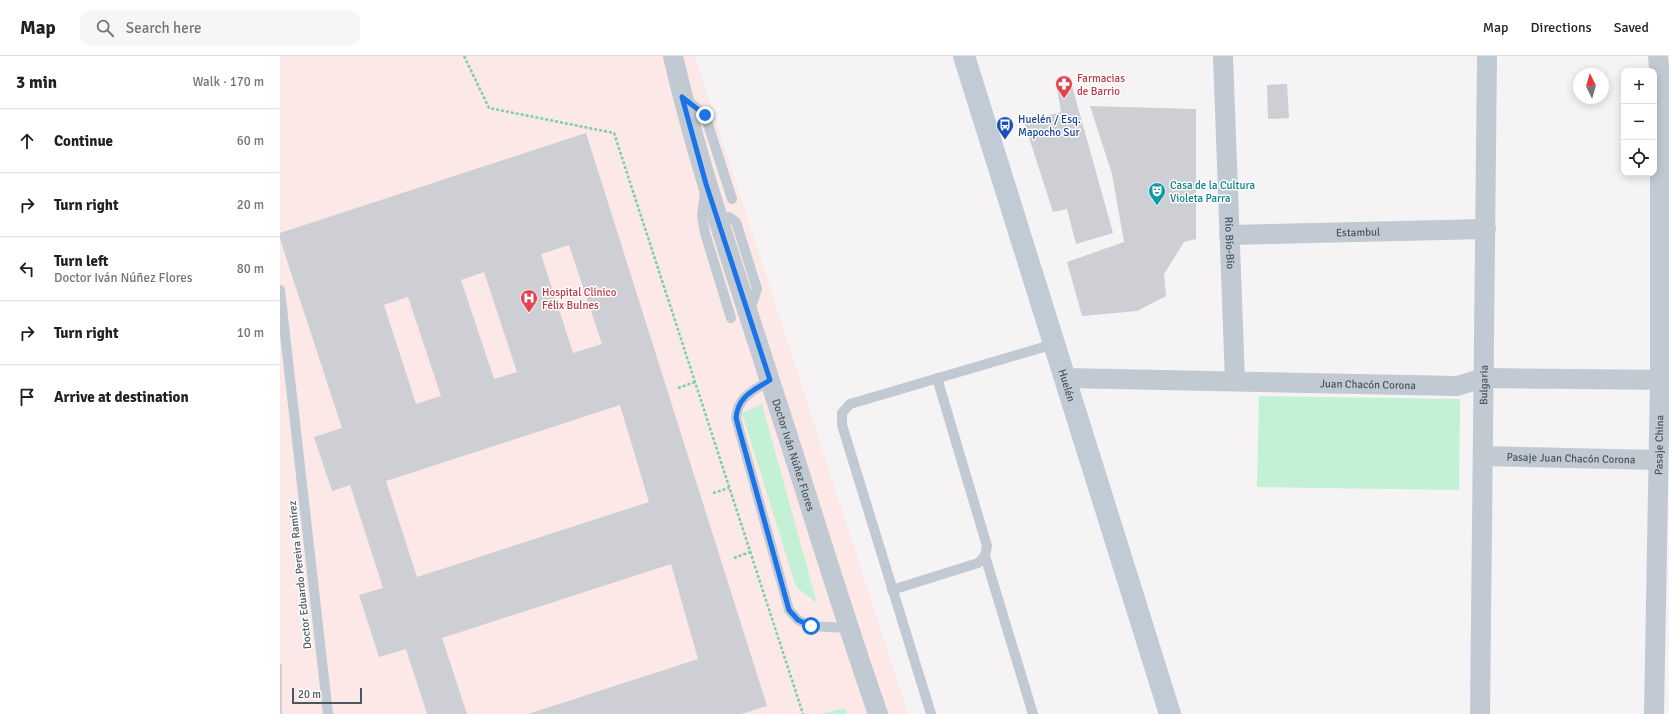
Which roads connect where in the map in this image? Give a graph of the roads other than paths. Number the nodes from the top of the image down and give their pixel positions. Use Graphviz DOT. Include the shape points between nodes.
graph roads {
  1 [pos="673,56"];
  2 [pos="964,56"];
  3 [pos="1223,56"];
  4 [pos="1487,56"];
  5 [pos="1658,56"];
  6 [pos="682,97"];
  7 [pos="732,199"];
  8 [pos="1486,229"];
  9 [pos="1229,234"];
  10 [pos="280,290"];
  11 [pos="1054,344"];
  12 [pos="937,378"];
  13 [pos="1065,378"];
  14 [pos="1484,378"];
  15 [pos="770,380"];
  16 [pos="1664,380"];
  17 [pos="1235,382"];
  18 [pos="1483,456"];
  19 [pos="1658,460"];
  20 [pos="985,556"];
  21 [pos="892,590"];
  22 [pos="848,628"];
  23 [pos="328,714"];
  24 [pos="878,714"];
  25 [pos="931,714"];
  26 [pos="1033,714"];
  27 [pos="1170,714"];
  28 [pos="1480,714"];
  29 [pos="1654,714"];
  1 -- 6 [label="street, Doctor Iván Núñez Flores"];
  2 -- 11 [label="main road, Huelén"];
  3 -- 9 [label="street, Río Bío-Bío"];
  4 -- 8 [label="street, Bulgaria"];
  5 -- 16 [label="street, Pasaje China"];
  6 -- 7 [label="lane" via="705,115"];
  6 -- 15 [label="street, Doctor Iván Núñez Flores" via="706,184 711,225 740,316"];
  8 -- 9 [label="street, Estambul"];
  8 -- 14 [label="street, Bulgaria"];
  9 -- 17 [label="street, Río Bío-Bío"];
  10 -- 23 [label="lane, Doctor Eduardo Pereira Ramírez"];
  11 -- 12 [label="lane"];
  11 -- 13 [label="main road, Huelén"];
  12 -- 20 [label="lane" via="987,546"];
  12 -- 21 [label="lane" via="850,404 842,413 842,425"];
  13 -- 17 [label="street, Juan Chacón Corona"];
  13 -- 27 [label="main road, Huelén"];
  14 -- 16 [label="street, Juan Chacón Corona"];
  14 -- 17 [label="street, Juan Chacón Corona" via="1457,386"];
  14 -- 18 [label="street, Bulgaria"];
  15 -- 22 [label="street, Doctor Iván Núñez Flores"];
  15 -- 22 [label="lane" via="744,398 737,407 736,418 789,610 798,620 811,626"];
  16 -- 19 [label="street, Pasaje China"];
  18 -- 19 [label="street, Pasaje Juan Chacón Corona"];
  18 -- 28 [label="street, Bulgaria"];
  19 -- 29 [label="street, Pasaje China"];
  20 -- 21 [label="lane" via="978,563"];
  20 -- 26 [label="lane"];
  21 -- 25 [label="lane"];
  22 -- 24 [label="street, Doctor Iván Núñez Flores"];
}
